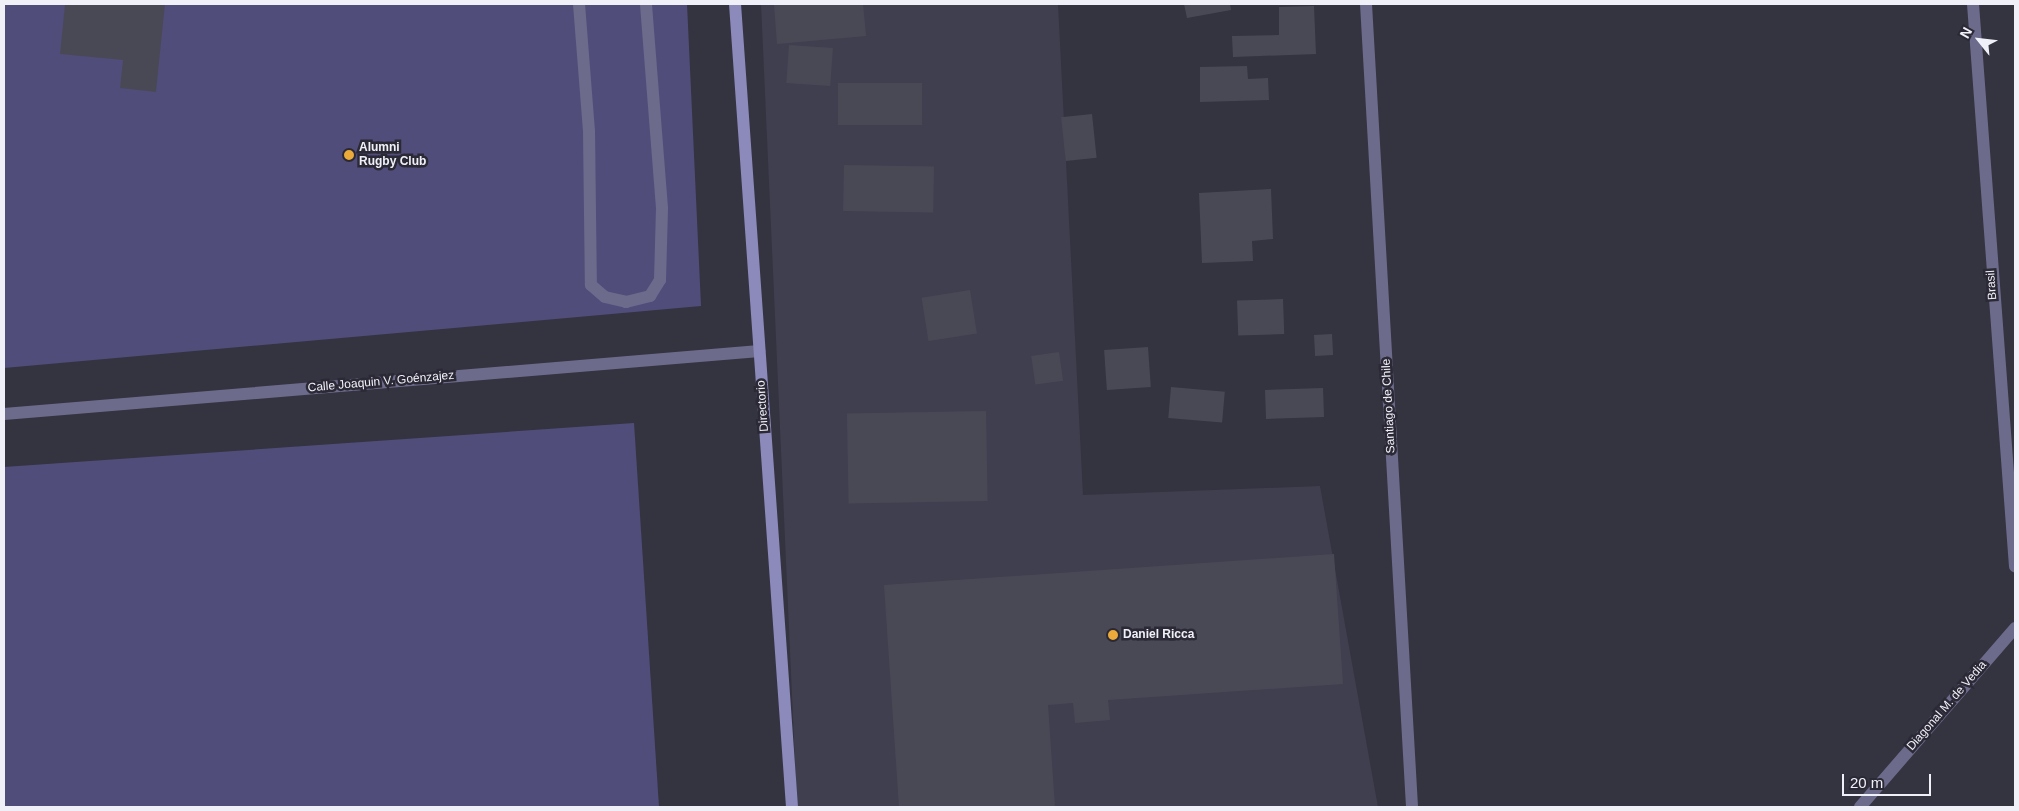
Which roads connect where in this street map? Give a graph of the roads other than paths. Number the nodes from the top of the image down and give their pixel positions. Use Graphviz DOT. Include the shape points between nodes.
graph roads {
  1 [pos="579,4"];
  2 [pos="646,4"];
  3 [pos="735,4"];
  4 [pos="1366,4"];
  5 [pos="1972,4"];
  6 [pos="759,351"];
  7 [pos="4,414"];
  8 [pos="2015,566"];
  9 [pos="2015,628"];
  10 [pos="792,807"];
  11 [pos="1412,807"];
  12 [pos="1860,807"];
  1 -- 2 [label="street" via="589,131 591,285 604,297 626,302 650,296 660,280 662,208"];
  3 -- 6 [label="main road, Directorio"];
  4 -- 11 [label="street, Santiago de Chile"];
  5 -- 8 [label="street, Brasil"];
  6 -- 7 [label="street, Calle Joaquin V. Goénzajez"];
  6 -- 10 [label="main road, Directorio"];
  9 -- 12 [label="street, Diagonal M. de Vedia"];
}
